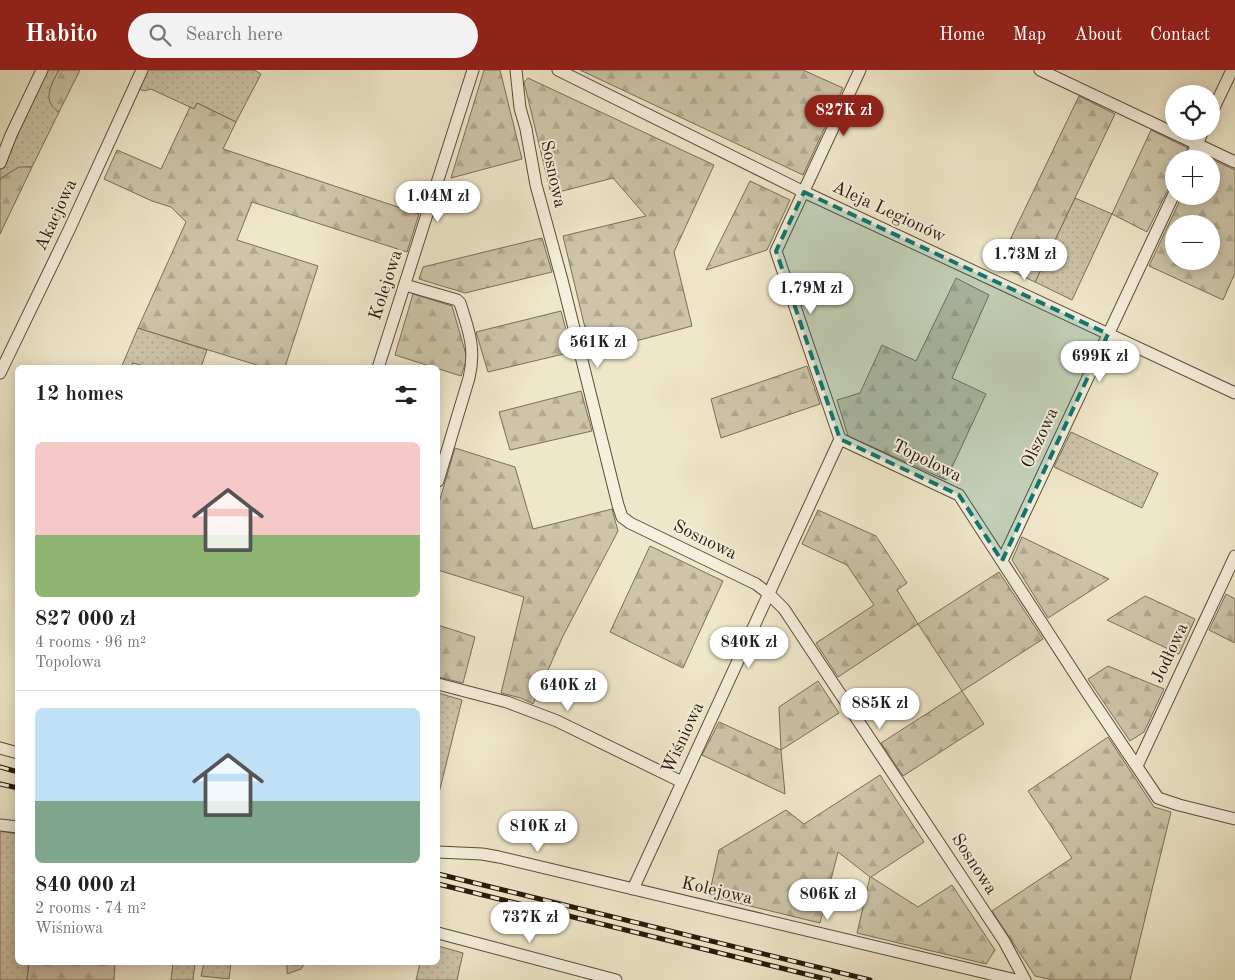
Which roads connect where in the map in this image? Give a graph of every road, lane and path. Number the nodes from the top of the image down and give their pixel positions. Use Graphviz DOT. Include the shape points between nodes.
graph roads {
  1 [pos="42,70"];
  2 [pos="142,70"];
  3 [pos="473,70"];
  4 [pos="516,70"];
  5 [pos="558,70"];
  6 [pos="860,70"];
  7 [pos="1040,70"];
  8 [pos="1232,70"];
  9 [pos="1220,95"];
  10 [pos="1199,140"];
  11 [pos="1197,144"];
  12 [pos="1194,150"];
  13 [pos="1235,162"];
  14 [pos="0,163"];
  15 [pos="804,192"];
  16 [pos="1169,205"];
  17 [pos="405,285"];
  18 [pos="1108,334"];
  19 [pos="379,365"];
  20 [pos="0,373"];
  21 [pos="1235,393"];
  22 [pos="840,439"];
  23 [pos="440,474"];
  24 [pos="1235,556"];
  25 [pos="1002,561"];
  26 [pos="769,594"];
  27 [pos="440,684"];
  28 [pos="0,748"];
  29 [pos="15,752"];
  30 [pos="1137,766"];
  31 [pos="682,782"];
  32 [pos="1235,819"];
  33 [pos="0,825"];
  34 [pos="15,827"];
  35 [pos="440,852"];
  36 [pos="632,889"];
  37 [pos="440,934"];
  38 [pos="616,980"];
  39 [pos="1016,980"];
  40 [pos="1025,980"];
  1 -- 14 [label="street"];
  2 -- 20 [label="street, Akacjowa"];
  3 -- 17 [label="street, Kolejowa"];
  4 -- 26 [label="street, Sosnowa" via="520,108 536,185 622,516 630,523 756,584"];
  5 -- 15 [label="street, Aleja Legionów"];
  6 -- 15 [label="street"];
  7 -- 11 [label="street"];
  8 -- 9 [label="street"];
  10 -- 11 [label="street"];
  11 -- 12 [label="street"];
  11 -- 13 [label="street"];
  15 -- 18 [label="street, Aleja Legionów"];
  15 -- 22 [label="street" via="776,251"];
  16 -- 18 [label="street, Olszowa"];
  17 -- 19 [label="street, Kolejowa"];
  17 -- 23 [label="street" via="457,300 470,334 473,362"];
  18 -- 21 [label="street, Aleja Legionów"];
  18 -- 25 [label="street, Olszowa"];
  22 -- 25 [label="street, Topolowa" via="959,495"];
  22 -- 26 [label="street, Wiśniowa"];
  24 -- 30 [label="street, Jodłowa"];
  25 -- 30 [label="street, Topolowa"];
  26 -- 31 [label="street, Wiśniowa"];
  26 -- 40 [label="street, Sosnowa" via="784,609 1000,935"];
  27 -- 31 [label="street" via="495,698 557,721"];
  28 -- 29 [label="street"];
  30 -- 32 [label="street, Topolowa" via="1160,800"];
  31 -- 36 [label="street, Wiśniowa"];
  33 -- 34 [label="street"];
  35 -- 36 [label="street, Kolejowa" via="490,855"];
  36 -- 39 [label="street, Kolejowa"];
  37 -- 38 [label="street"];
}
